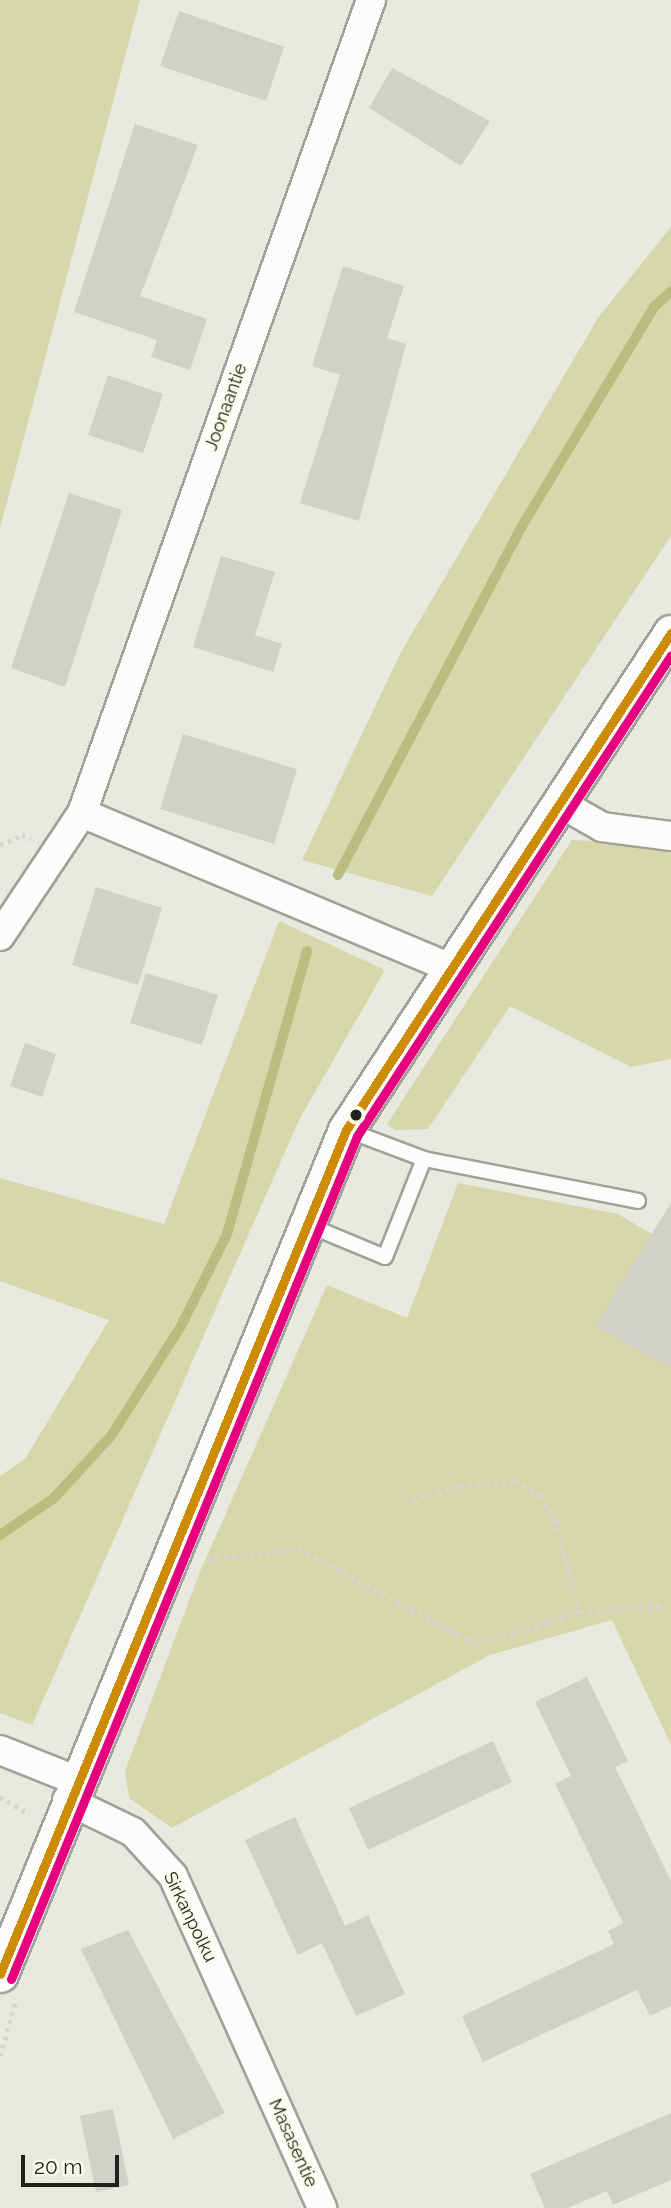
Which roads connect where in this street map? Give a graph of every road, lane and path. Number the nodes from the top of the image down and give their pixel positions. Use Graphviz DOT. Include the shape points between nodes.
graph roads {
  1 [pos="371,0"];
  2 [pos="671,633"];
  3 [pos="559,803"];
  4 [pos="82,813"];
  5 [pos="671,836"];
  6 [pos="0,936"];
  7 [pos="450,968"];
  8 [pos="346,1129"];
  9 [pos="424,1159"];
  10 [pos="638,1201"];
  11 [pos="306,1224"];
  12 [pos="405,1504"];
  13 [pos="192,1558"];
  14 [pos="671,1605"];
  15 [pos="580,1611"];
  16 [pos="0,1750"];
  17 [pos="71,1790"];
  18 [pos="0,1974"];
  19 [pos="264,2078"];
  20 [pos="322,2208"];
  1 -- 4 [label="street, Joonaantie"];
  2 -- 3 [label="street"];
  3 -- 5 [label="street" via="602,827"];
  3 -- 7 [label="street"];
  4 -- 6 [label="street, Joonaantie"];
  4 -- 7 [label="street"];
  7 -- 8 [label="street"];
  8 -- 9 [label="lane"];
  8 -- 11 [label="street"];
  9 -- 10 [label="lane"];
  9 -- 11 [label="lane" via="384,1257"];
  11 -- 17 [label="street"];
  12 -- 15 [label="path" via="460,1486 515,1481 540,1495 555,1520"];
  13 -- 15 [label="path" via="258,1558 299,1549 470,1641 503,1637"];
  14 -- 15 [label="path"];
  16 -- 17 [label="street, Sirkanpolku"];
  17 -- 18 [label="street"];
  17 -- 19 [label="street, Sirkanpolku" via="158,1854"];
  19 -- 20 [label="street, Masasentie"];
}
